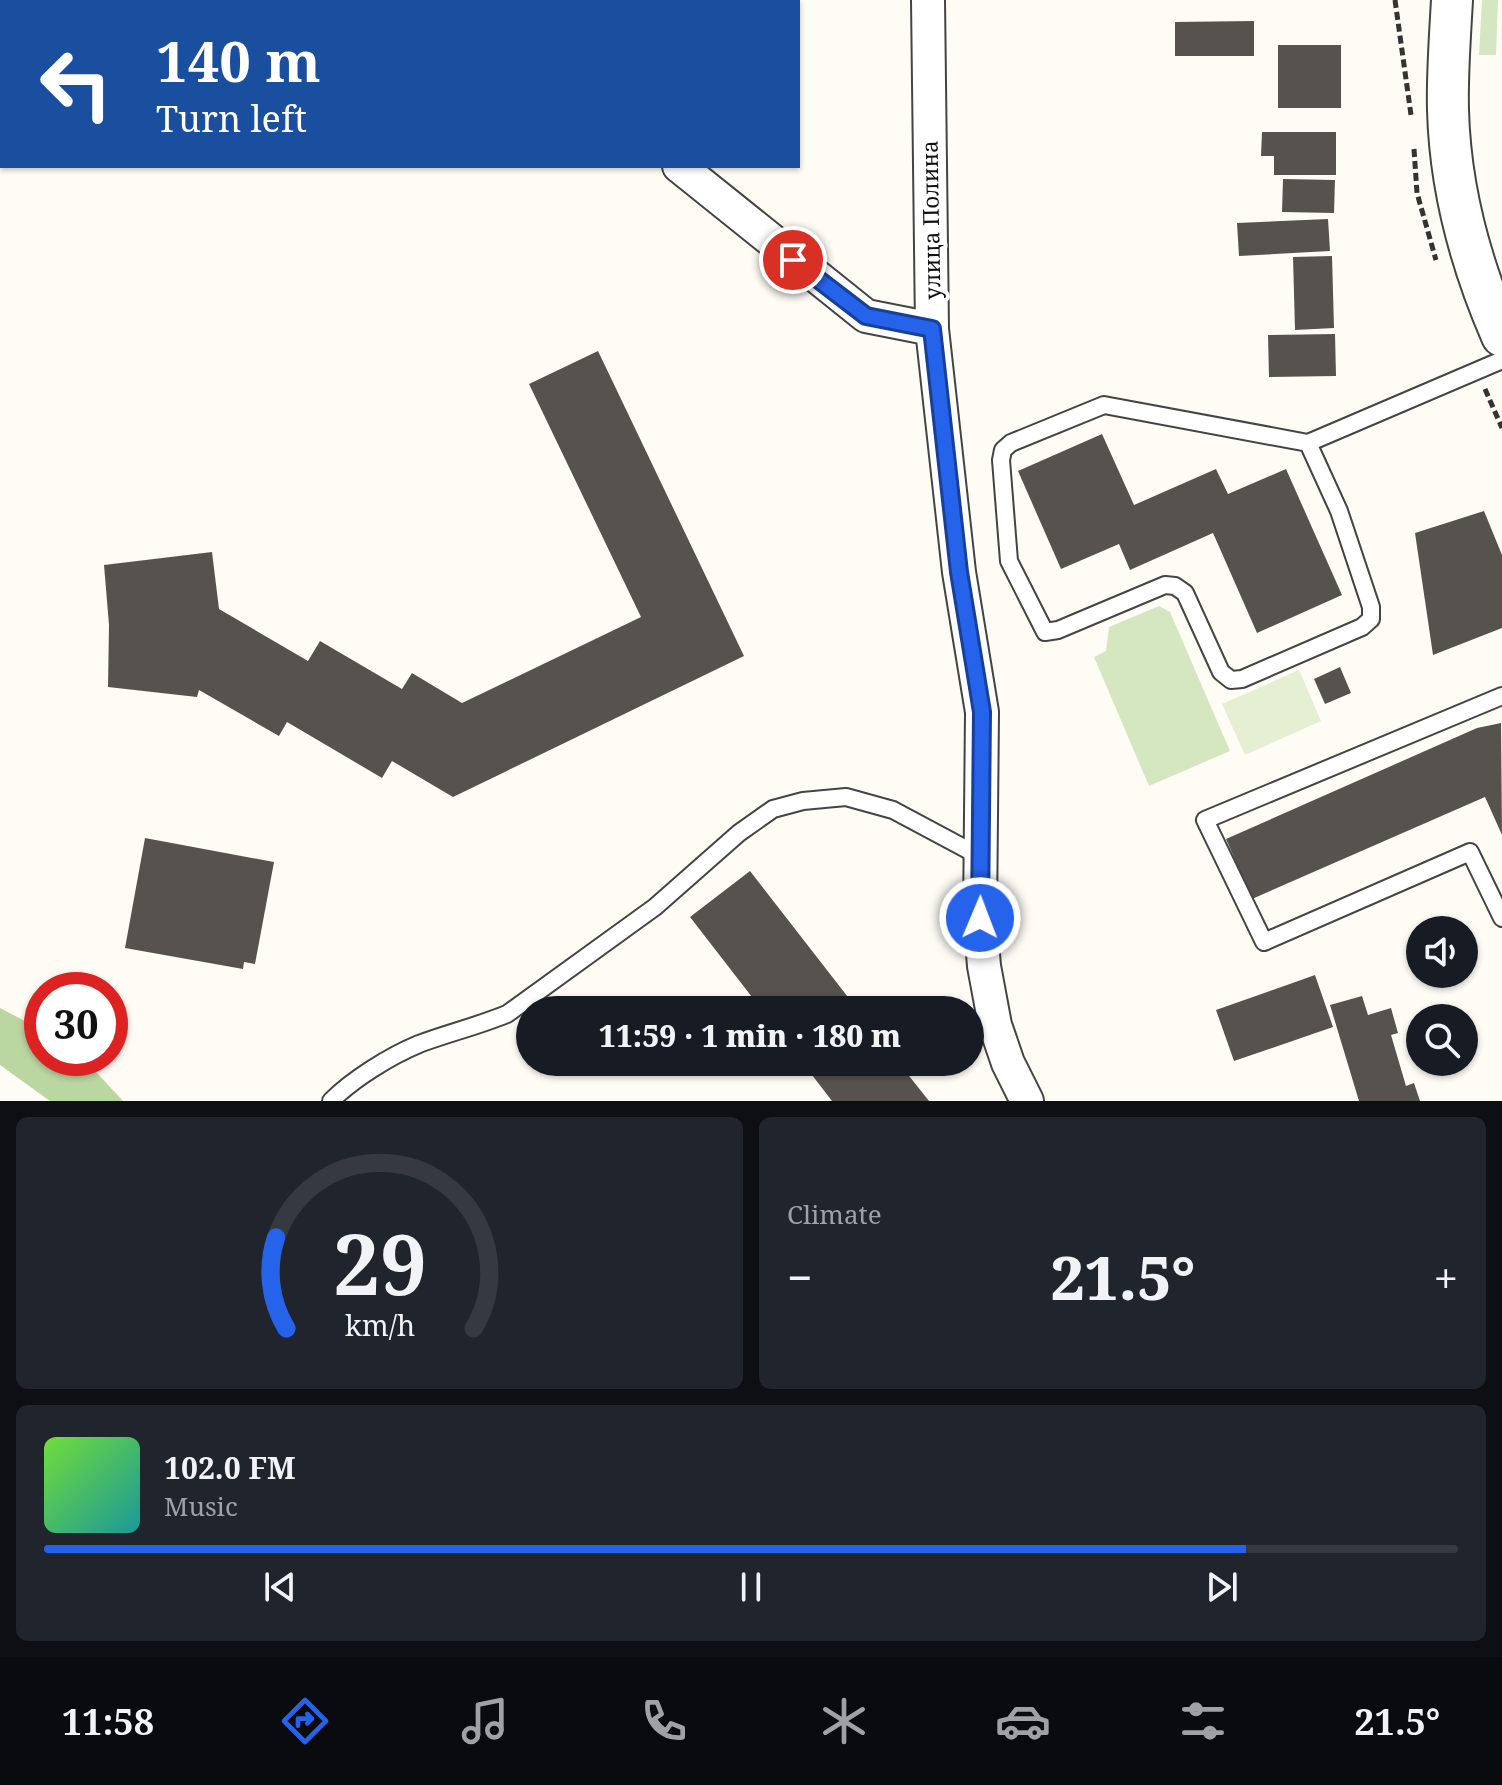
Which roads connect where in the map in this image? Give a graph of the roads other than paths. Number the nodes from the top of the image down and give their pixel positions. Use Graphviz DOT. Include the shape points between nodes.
graph roads {
  1 [pos="928,0"];
  2 [pos="1452,0"];
  3 [pos="681,168"];
  4 [pos="932,329"];
  5 [pos="1502,336"];
  6 [pos="1502,360"];
  7 [pos="1308,443"];
  8 [pos="1502,696"];
  9 [pos="981,857"];
  10 [pos="1502,918"];
  11 [pos="331,1101"];
  12 [pos="1027,1101"];
  1 -- 4 [label="street, улица Полина"];
  2 -- 5 [label="street" via="1448,109 1457,200"];
  3 -- 4 [label="street" via="866,316"];
  4 -- 9 [label="street, улица Полина" via="959,572 982,712"];
  6 -- 7 [label="lane"];
  7 -- 7 [label="lane" via="1104,405 1011,443 1001,460 1009,561 1038,622 1045,632 1058,630 1165,585 1175,586 1185,593 1221,672 1231,680 1362,627 1371,619 1371,607 1339,511"];
  8 -- 10 [label="lane" via="1205,820 1264,942 1470,852"];
  9 -- 11 [label="lane" via="893,810 846,797 773,809 655,907 507,1014 418,1045 347,1085"];
  9 -- 12 [label="street, улица Полина" via="984,966 995,1025"];
}
